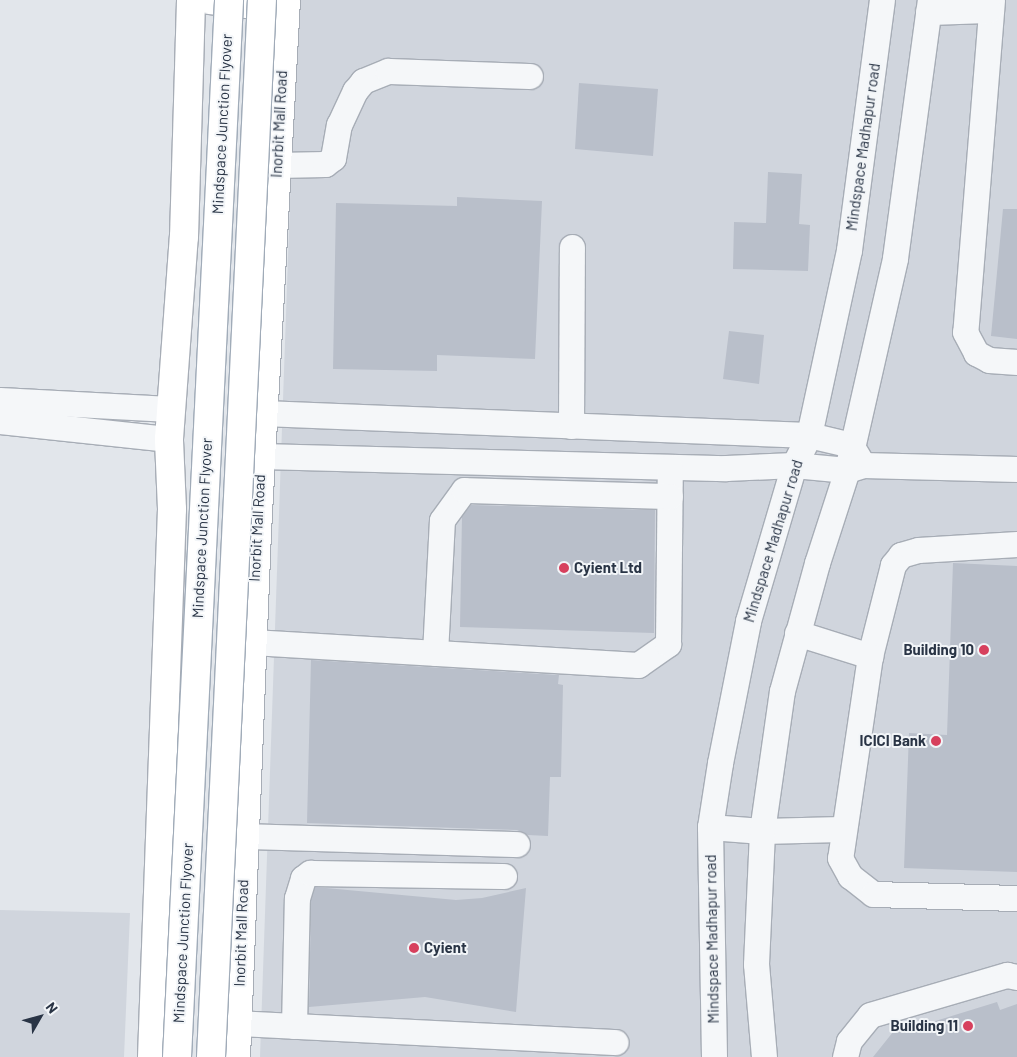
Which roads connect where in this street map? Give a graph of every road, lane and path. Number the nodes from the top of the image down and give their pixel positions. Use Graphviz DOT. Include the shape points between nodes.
graph roads {
  1 [pos="191,0"];
  2 [pos="210,0"];
  3 [pos="229,0"];
  4 [pos="882,0"];
  5 [pos="278,3"];
  6 [pos="990,5"];
  7 [pos="929,6"];
  8 [pos="530,76"];
  9 [pos="277,166"];
  10 [pos="572,247"];
  11 [pos="1017,362"];
  12 [pos="0,400"];
  13 [pos="170,409"];
  14 [pos="263,413"];
  15 [pos="0,421"];
  16 [pos="571,426"];
  17 [pos="809,435"];
  18 [pos="169,439"];
  19 [pos="261,456"];
  20 [pos="854,460"];
  21 [pos="794,465"];
  22 [pos="670,467"];
  23 [pos="1017,469"];
  24 [pos="670,496"];
  25 [pos="1017,544"];
  26 [pos="797,633"];
  27 [pos="252,642"];
  28 [pos="434,653"];
  29 [pos="870,656"];
  30 [pos="710,827"];
  31 [pos="841,829"];
  32 [pos="762,831"];
  33 [pos="245,836"];
  34 [pos="517,844"];
  35 [pos="504,876"];
  36 [pos="1017,898"];
  37 [pos="1017,977"];
  38 [pos="154,1003"];
  39 [pos="238,1016"];
  40 [pos="294,1026"];
  41 [pos="616,1042"];
  42 [pos="152,1057"];
  43 [pos="177,1057"];
  44 [pos="210,1057"];
  45 [pos="236,1057"];
  46 [pos="714,1057"];
  47 [pos="764,1057"];
  48 [pos="845,1057"];
  1 -- 13 [label="main road" via="184,237"];
  2 -- 5 [label="main road"];
  3 -- 43 [label="main road, Mindspace Junction Flyover, bridge"];
  4 -- 17 [label="street, Mindspace Madhapur road" via="849,250"];
  5 -- 9 [label="main road, Inorbit Mall Road"];
  5 -- 44 [label="main road, Mindspace Junction Flyover, bridge"];
  6 -- 7 [label="street"];
  6 -- 11 [label="street" via="966,332 976,352 989,360"];
  7 -- 20 [label="street" via="896,258"];
  8 -- 9 [label="street" via="388,71 363,81 355,91 339,125 333,158 325,164"];
  9 -- 14 [label="main road, Inorbit Mall Road"];
  10 -- 16 [label="street"];
  12 -- 13 [label="street"];
  13 -- 18 [label="main road"];
  14 -- 16 [label="street"];
  14 -- 19 [label="main road, Inorbit Mall Road"];
  15 -- 18 [label="street"];
  16 -- 17 [label="street"];
  17 -- 20 [label="street"];
  17 -- 21 [label="street, Mindspace Madhapur road"];
  18 -- 38 [label="main road" via="172,509"];
  19 -- 22 [label="street"];
  19 -- 27 [label="main road, Inorbit Mall Road"];
  20 -- 21 [label="street"];
  20 -- 23 [label="street"];
  20 -- 26 [label="street"];
  21 -- 22 [label="street"];
  21 -- 30 [label="street, Mindspace Madhapur road" via="748,621"];
  22 -- 24 [label="street"];
  24 -- 28 [label="street" via="464,490 442,520"];
  24 -- 28 [label="street" via="668,644 638,665"];
  25 -- 29 [label="street" via="918,550 902,555 893,565"];
  26 -- 29 [label="street"];
  26 -- 32 [label="street" via="782,690"];
  27 -- 28 [label="street"];
  27 -- 33 [label="main road, Inorbit Mall Road"];
  29 -- 31 [label="street"];
  30 -- 32 [label="street"];
  30 -- 46 [label="street, Mindspace Madhapur road"];
  31 -- 32 [label="street"];
  31 -- 36 [label="street" via="840,858 850,876 873,894"];
  32 -- 47 [label="street" via="756,964"];
  33 -- 34 [label="street"];
  33 -- 39 [label="main road, Inorbit Mall Road"];
  35 -- 40 [label="street" via="310,873 303,878 297,898"];
  37 -- 48 [label="street" via="1007,974 870,1015 848,1041"];
  38 -- 39 [label="main road"];
  38 -- 42 [label="main road"];
  39 -- 40 [label="street"];
  39 -- 45 [label="main road, Inorbit Mall Road"];
  40 -- 41 [label="street"];
}
